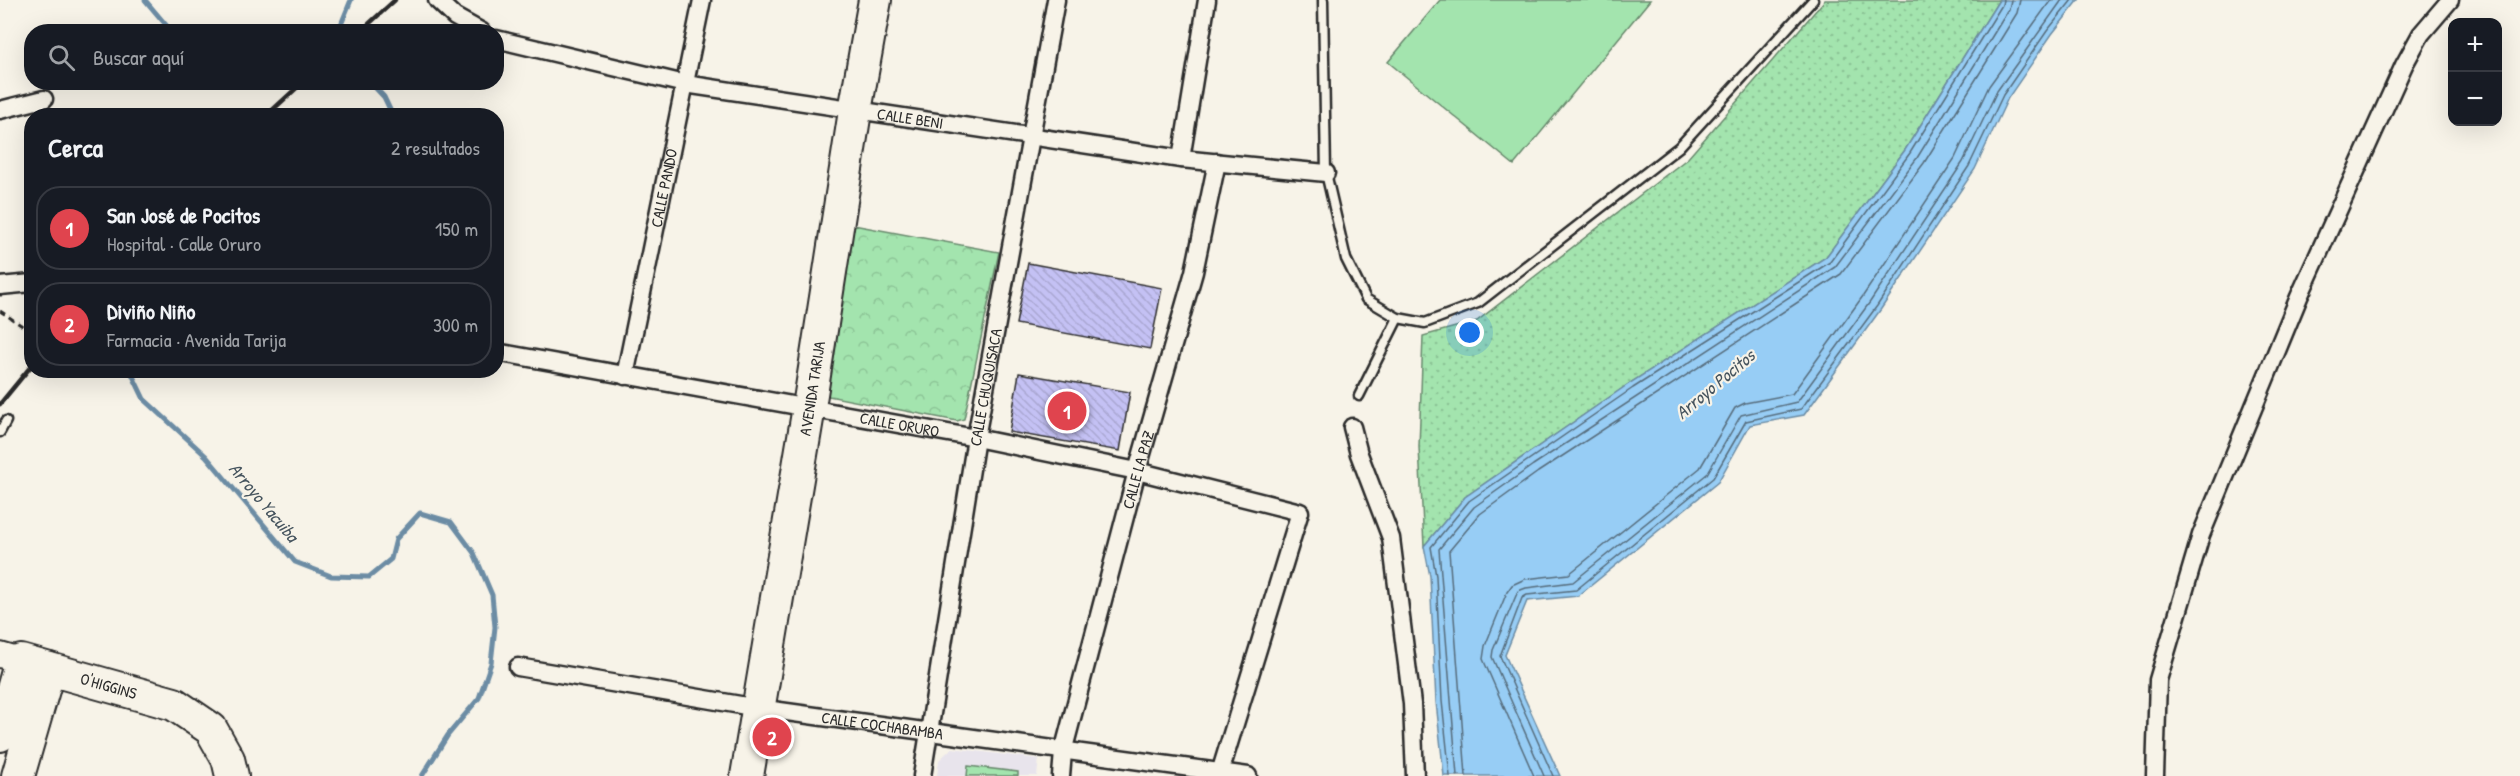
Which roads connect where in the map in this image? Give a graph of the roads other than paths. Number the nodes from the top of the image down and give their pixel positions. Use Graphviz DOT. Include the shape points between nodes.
graph roads {
  1 [pos="438,0"];
  2 [pos="702,0"];
  3 [pos="875,0"];
  4 [pos="1056,0"];
  5 [pos="1207,0"];
  6 [pos="1323,0"];
  7 [pos="1813,0"];
  8 [pos="2450,0"];
  9 [pos="468,24"];
  10 [pos="504,41"];
  11 [pos="685,84"];
  12 [pos="44,99"];
  13 [pos="0,110"];
  14 [pos="855,111"];
  15 [pos="1031,137"];
  16 [pos="1181,159"];
  17 [pos="1217,162"];
  18 [pos="1326,173"];
  19 [pos="24,284"];
  20 [pos="0,286"];
  21 [pos="1398,318"];
  22 [pos="504,353"];
  23 [pos="625,376"];
  24 [pos="1359,396"];
  25 [pos="809,407"];
  26 [pos="6,422"];
  27 [pos="1352,427"];
  28 [pos="0,432"];
  29 [pos="976,438"];
  30 [pos="1137,471"];
  31 [pos="23,662"];
  32 [pos="518,667"];
  33 [pos="758,708"];
  34 [pos="930,734"];
  35 [pos="0,735"];
  36 [pos="1063,752"];
  37 [pos="1219,774"];
  38 [pos="18,776"];
  39 [pos="232,776"];
  40 [pos="747,776"];
  41 [pos="922,776"];
  42 [pos="1061,776"];
  43 [pos="1248,776"];
  44 [pos="1415,776"];
  45 [pos="2155,776"];
  1 -- 9 [label="street"];
  2 -- 11 [label="street, CALLE PANDO"];
  3 -- 14 [label="highway, AVENIDA TARIJA"];
  4 -- 15 [label="street, CALLE CHUQUISACA"];
  5 -- 16 [label="street"];
  6 -- 18 [label="lane"];
  7 -- 21 [label="lane" via="1679,147 1478,303 1425,322"];
  8 -- 45 [label="street" via="2421,33 2404,65 2299,297 2201,535 2158,680"];
  10 -- 11 [label="street, CALLE BENI"];
  11 -- 14 [label="street, CALLE BENI"];
  11 -- 23 [label="street, CALLE PANDO"];
  12 -- 13 [label="street"];
  14 -- 15 [label="street, CALLE BENI"];
  14 -- 25 [label="highway, AVENIDA TARIJA"];
  15 -- 16 [label="street, CALLE BENI"];
  15 -- 29 [label="street, CALLE CHUQUISACA"];
  16 -- 17 [label="street, CALLE BENI"];
  17 -- 18 [label="street, CALLE BENI"];
  17 -- 30 [label="street, CALLE LA PAZ" via="1194,272"];
  18 -- 21 [label="lane" via="1346,259 1366,299"];
  19 -- 20 [label="street"];
  21 -- 24 [label="lane"];
  22 -- 23 [label="street, CALLE ORURO"];
  23 -- 25 [label="street, CALLE ORURO"];
  25 -- 29 [label="street, CALLE ORURO"];
  25 -- 33 [label="highway, AVENIDA TARIJA"];
  26 -- 28 [label="lane"];
  27 -- 44 [label="street" via="1391,538 1412,704"];
  29 -- 30 [label="street, CALLE ORURO"];
  29 -- 34 [label="street, CALLE CHUQUISACA"];
  30 -- 36 [label="street, CALLE LA PAZ"];
  30 -- 37 [label="street, CALLE ORURO" via="1300,512"];
  31 -- 35 [label="highway"];
  31 -- 38 [label="highway"];
  31 -- 39 [label="highway, O'HIGGINS" via="174,704 211,729 228,759"];
  32 -- 33 [label="street, CALLE COCHABAMBA"];
  33 -- 34 [label="street, CALLE COCHABAMBA"];
  33 -- 40 [label="highway, AVENIDA TARIJA"];
  34 -- 36 [label="street, CALLE COCHABAMBA"];
  34 -- 41 [label="street, CALLE CHUQUISACA"];
  36 -- 37 [label="street, CALLE COCHABAMBA"];
  36 -- 42 [label="street, CALLE LA PAZ"];
  37 -- 43 [label="street, CALLE COCHABAMBA"];
}
